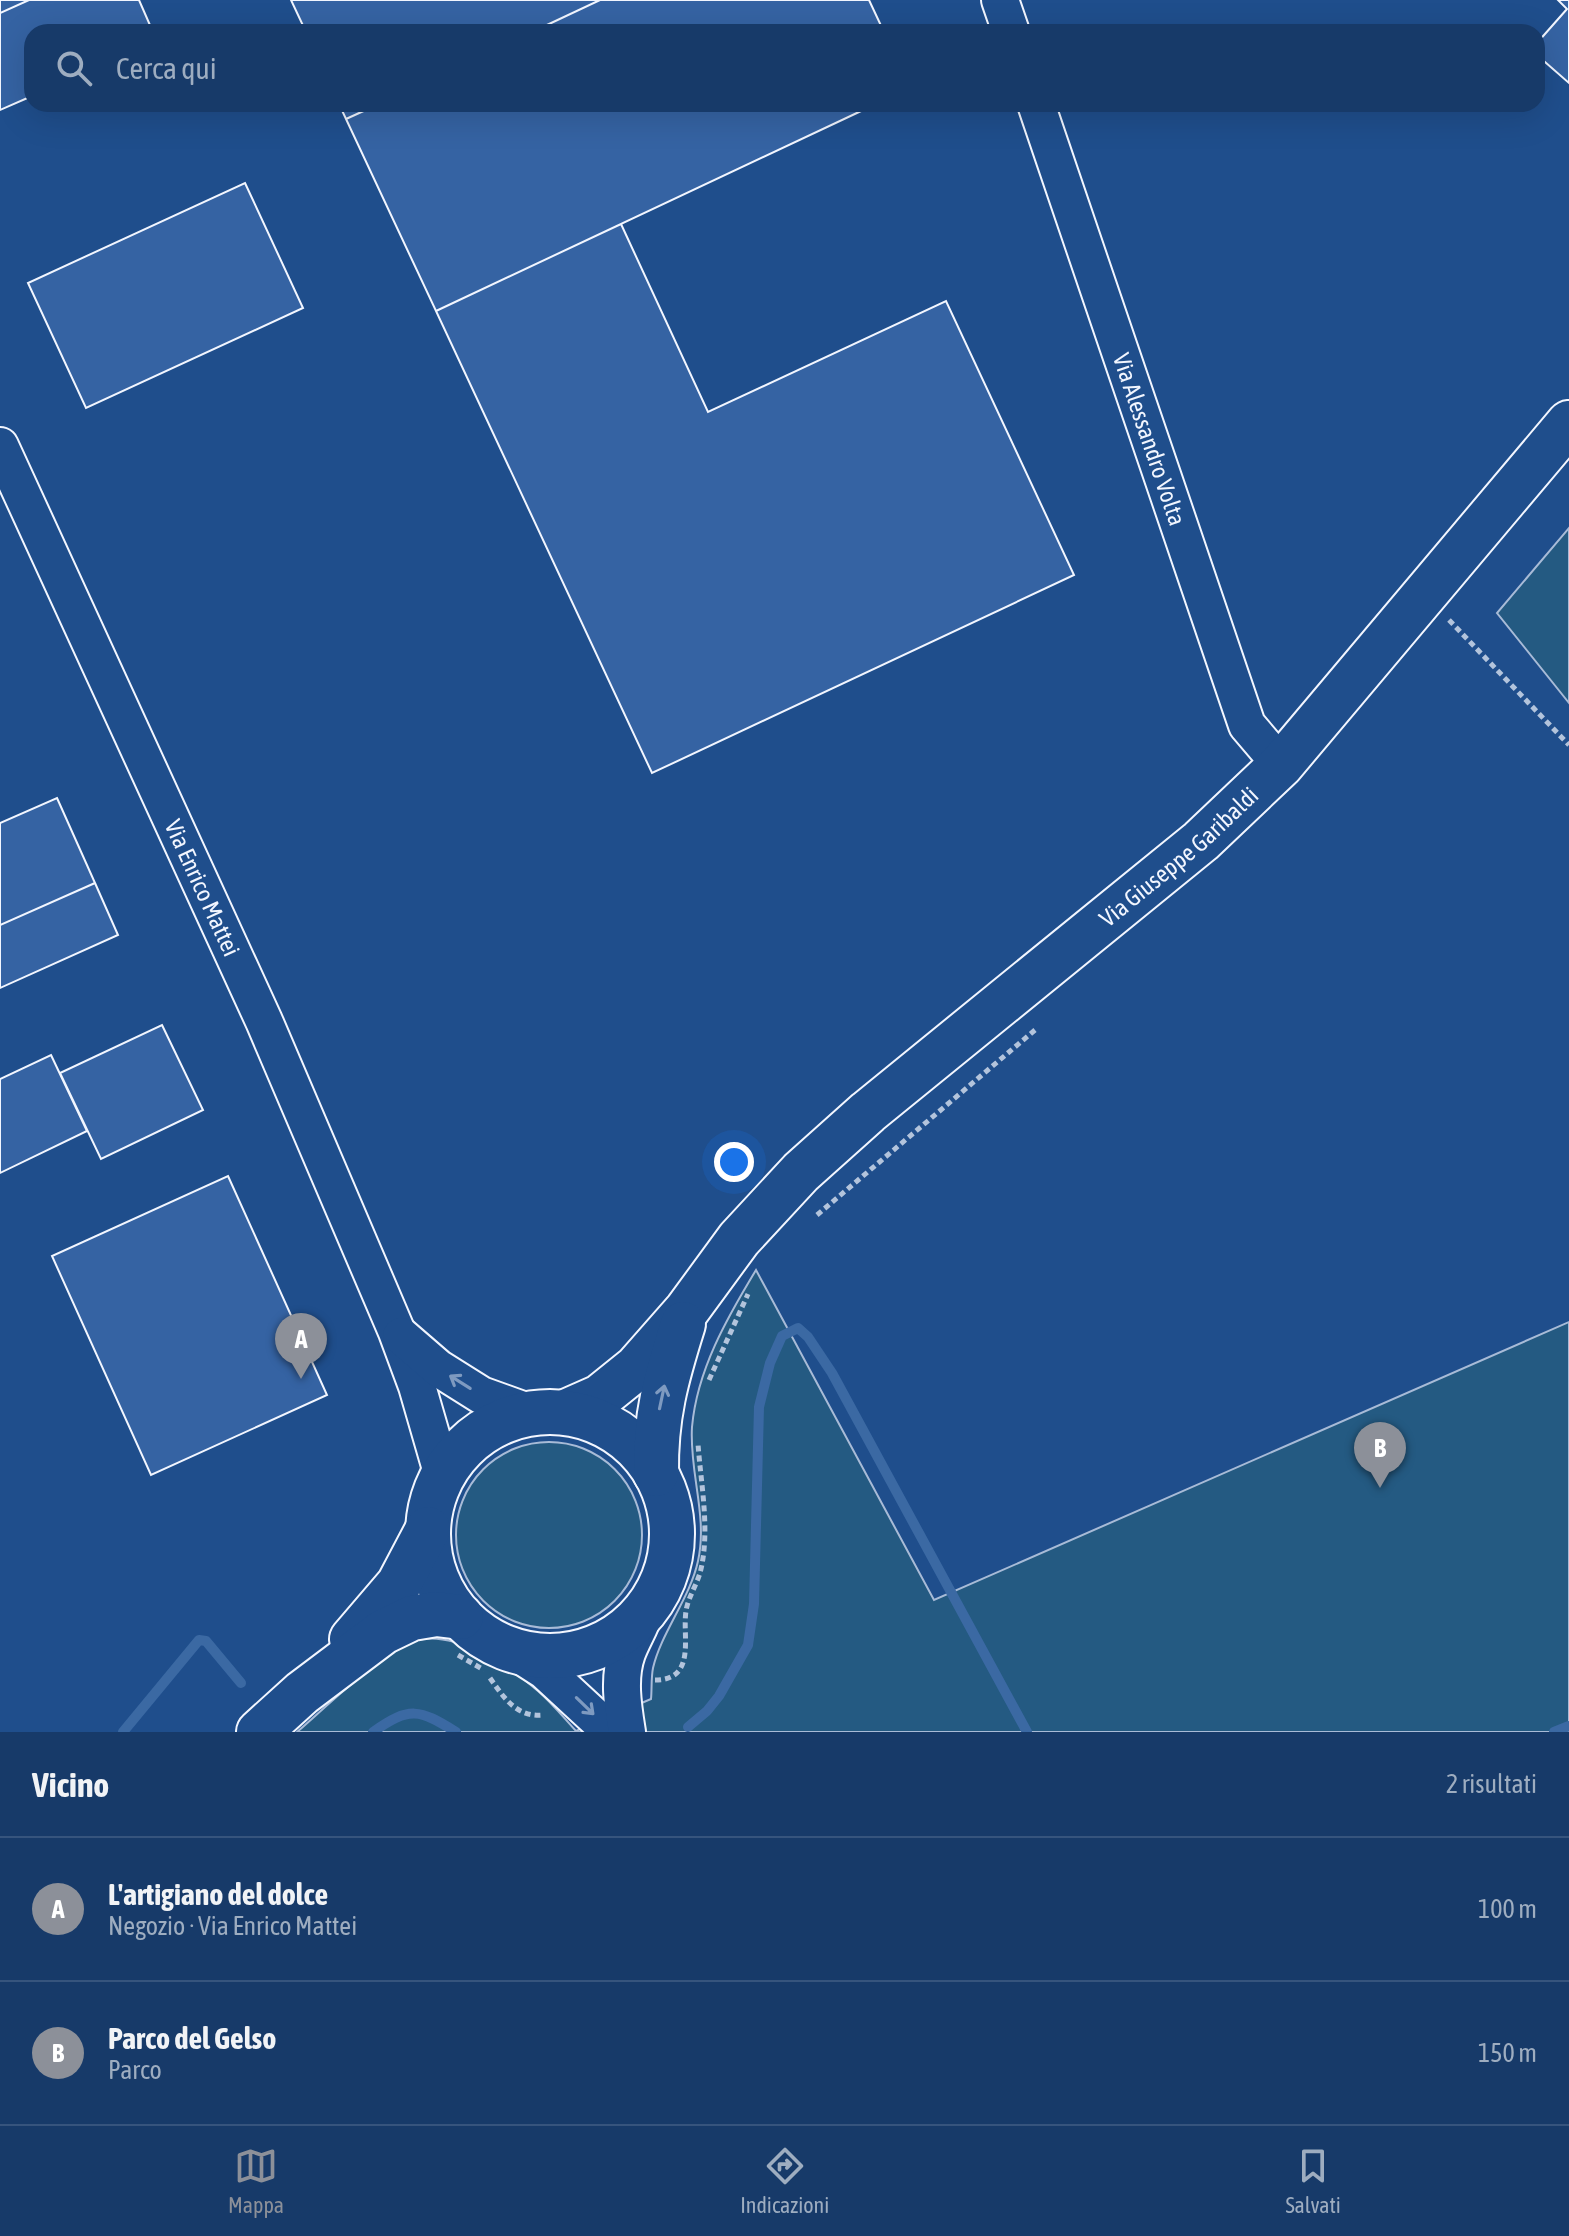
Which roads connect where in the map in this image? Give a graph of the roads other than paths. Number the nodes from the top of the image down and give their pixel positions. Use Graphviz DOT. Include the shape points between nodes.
graph roads {
  1 [pos="1000,0"];
  2 [pos="1008,24"];
  3 [pos="1039,112"];
  4 [pos="1569,423"];
  5 [pos="0,446"];
  6 [pos="1281,765"];
  7 [pos="687,1310"];
  8 [pos="397,1332"];
  9 [pos="549,1413"];
  10 [pos="656,1474"];
  11 [pos="443,1476"];
  12 [pos="428,1529"];
  13 [pos="645,1611"];
  14 [pos="454,1634"];
  15 [pos="511,1649"];
  16 [pos="302,1693"];
  17 [pos="259,1732"];
  18 [pos="611,1732"];
  19 [pos="627,1732"];
  1 -- 2 [label="street"];
  3 -- 6 [label="street, Via Alessandro Volta" via="1247,725"];
  4 -- 6 [label="main road, Via Giuseppe Garibaldi" via="1442,617"];
  5 -- 8 [label="street, Via Enrico Mattei" via="264,1021"];
  6 -- 7 [label="main road, Via Giuseppe Garibaldi" via="1201,841 801,1172 739,1239"];
  7 -- 9 [label="main road" via="619,1383 600,1397"];
  10 -- 7 [label="main road, one-way" via="661,1395"];
  9 -- 8 [label="street, Via Enrico Mattei, one-way" via="481,1395 438,1368"];
  8 -- 11 [label="street, Via Enrico Mattei"];
  9 -- 10 [label="main road" via="609,1426 644,1455"];
  9 -- 11 [label="main road" via="501,1422 473,1439"];
  10 -- 13 [label="main road" via="667,1496 672,1544 668,1568"];
  11 -- 12 [label="main road"];
  12 -- 14 [label="main road" via="433,1567 449,1602"];
  12 -- 16 [label="main road" via="386,1602"];
  13 -- 15 [label="main road" via="613,1639 574,1654 542,1656"];
  13 -- 19 [label="street" via="627,1652 622,1680"];
  14 -- 15 [label="main road"];
  14 -- 16 [label="main road" via="436,1614 412,1618 383,1632"];
  15 -- 18 [label="street, one-way" via="574,1695"];
  16 -- 17 [label="main road"];
}
